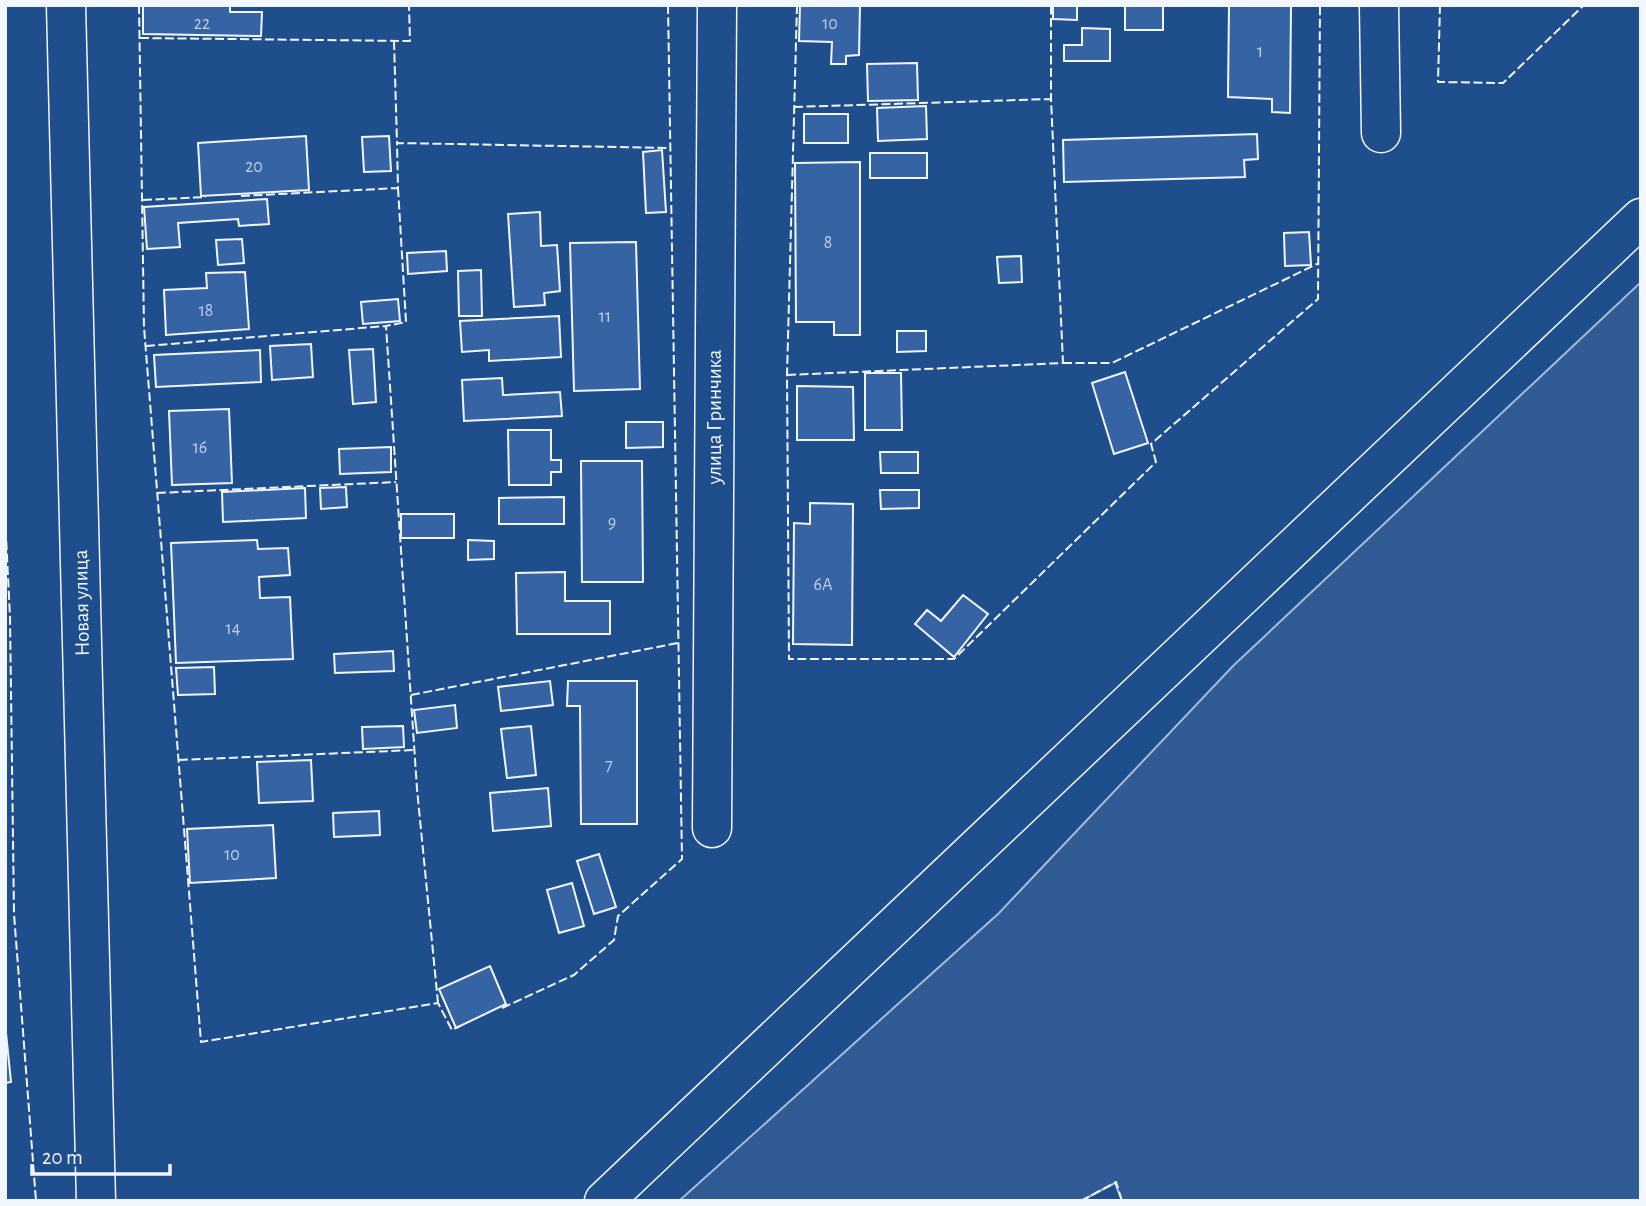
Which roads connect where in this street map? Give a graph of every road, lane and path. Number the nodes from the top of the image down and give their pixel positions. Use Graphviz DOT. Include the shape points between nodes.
graph roads {
  1 [pos="66,5"];
  2 [pos="717,5"];
  3 [pos="1379,5"];
  4 [pos="1381,133"];
  5 [pos="1641,218"];
  6 [pos="712,828"];
  7 [pos="96,1201"];
  8 [pos="604,1201"];
  1 -- 7 [label="street, Новая улица"];
  2 -- 6 [label="street, улица Гринчика"];
  3 -- 4 [label="street"];
  5 -- 8 [label="street"];
}
